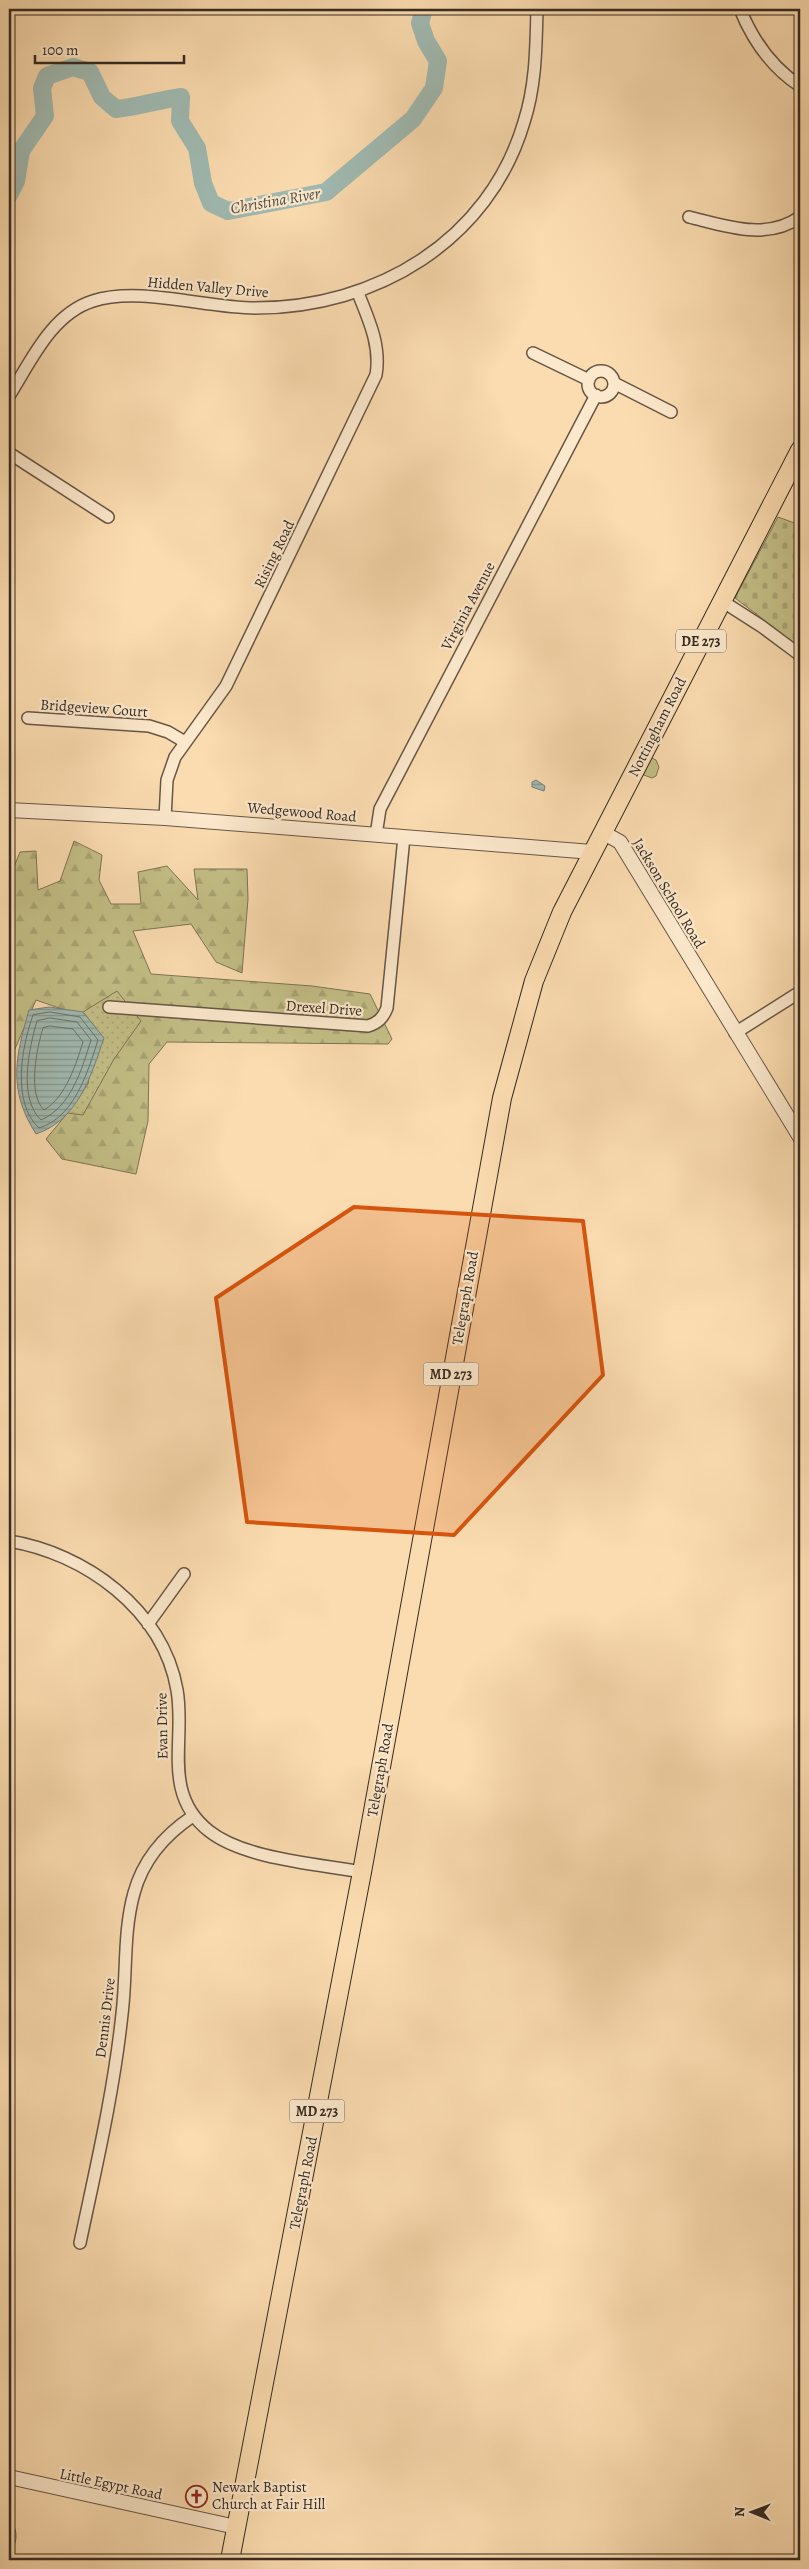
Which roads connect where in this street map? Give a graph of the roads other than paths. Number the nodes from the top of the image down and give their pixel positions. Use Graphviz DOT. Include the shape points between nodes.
graph roads {
  1 [pos="537,9"];
  2 [pos="740,9"];
  3 [pos="800,86"];
  4 [pos="689,217"];
  5 [pos="800,217"];
  6 [pos="358,293"];
  7 [pos="533,353"];
  8 [pos="589,380"];
  9 [pos="614,383"];
  10 [pos="596,395"];
  11 [pos="9,396"];
  12 [pos="672,412"];
  13 [pos="800,450"];
  14 [pos="9,453"];
  15 [pos="108,517"];
  16 [pos="722,601"];
  17 [pos="800,655"];
  18 [pos="28,718"];
  19 [pos="185,742"];
  20 [pos="9,810"];
  21 [pos="165,818"];
  22 [pos="602,832"];
  23 [pos="376,835"];
  24 [pos="404,837"];
  25 [pos="592,852"];
  26 [pos="534,981"];
  27 [pos="800,992"];
  28 [pos="109,1007"];
  29 [pos="735,1033"];
  30 [pos="800,1137"];
  31 [pos="9,1541"];
  32 [pos="184,1574"];
  33 [pos="148,1624"];
  34 [pos="193,1816"];
  35 [pos="362,1872"];
  36 [pos="80,2243"];
  37 [pos="9,2477"];
  38 [pos="236,2527"];
  39 [pos="230,2560"];
  1 -- 6 [label="street, Hidden Valley Drive" via="536,65 531,97 516,147 504,171 474,213 437,249 390,279"];
  2 -- 3 [label="street" via="763,52 774,66"];
  4 -- 5 [label="street" via="755,231 778,228"];
  6 -- 11 [label="street, Hidden Valley Drive" via="275,308 232,307 130,296 91,301 75,309 44,340"];
  6 -- 19 [label="street, Rising Road" via="377,350 371,388 226,686"];
  7 -- 8 [label="street"];
  8 -- 9 [label="street" via="594,373 603,371"];
  8 -- 10 [label="street" via="590,391"];
  9 -- 10 [label="street, Virginia Avenue" via="609,394"];
  9 -- 12 [label="street"];
  10 -- 23 [label="street, Virginia Avenue" via="380,809"];
  13 -- 16 [label="main road, Nottingham Road / DE 273"];
  14 -- 15 [label="street"];
  16 -- 17 [label="street"];
  16 -- 22 [label="main road, Nottingham Road / DE 273"];
  18 -- 19 [label="street, Bridgeview Court" via="149,726"];
  19 -- 21 [label="street, Rising Road" via="170,768"];
  20 -- 21 [label="street, Wedgewood Road"];
  21 -- 23 [label="street, Wedgewood Road"];
  22 -- 25 [label="main road, Nottingham Road / DE 273"];
  22 -- 29 [label="street, Jackson School Road" via="620,842"];
  23 -- 24 [label="street, Wedgewood Road"];
  24 -- 25 [label="street, Wedgewood Road"];
  24 -- 28 [label="street, Drexel Drive" via="387,1008 376,1024 368,1026"];
  25 -- 26 [label="main road, Nottingham Road / DE 273" via="562,912"];
  26 -- 35 [label="main road, Telegraph Road / MD 273" via="509,1068 488,1166"];
  27 -- 29 [label="street"];
  29 -- 30 [label="street, Jackson School Road"];
  31 -- 33 [label="street, Evan Drive" via="47,1548 93,1571"];
  32 -- 33 [label="street"];
  33 -- 34 [label="street, Evan Drive" via="161,1645 177,1688 177,1762 184,1800"];
  34 -- 35 [label="street, Evan Drive" via="210,1832 246,1850"];
  34 -- 36 [label="street, Dennis Drive" via="173,1829 158,1846 134,1893 122,2014"];
  35 -- 38 [label="main road, Telegraph Road / MD 273"];
  37 -- 38 [label="street, Little Egypt Road"];
  38 -- 39 [label="main road, Telegraph Road / MD 273"];
}
